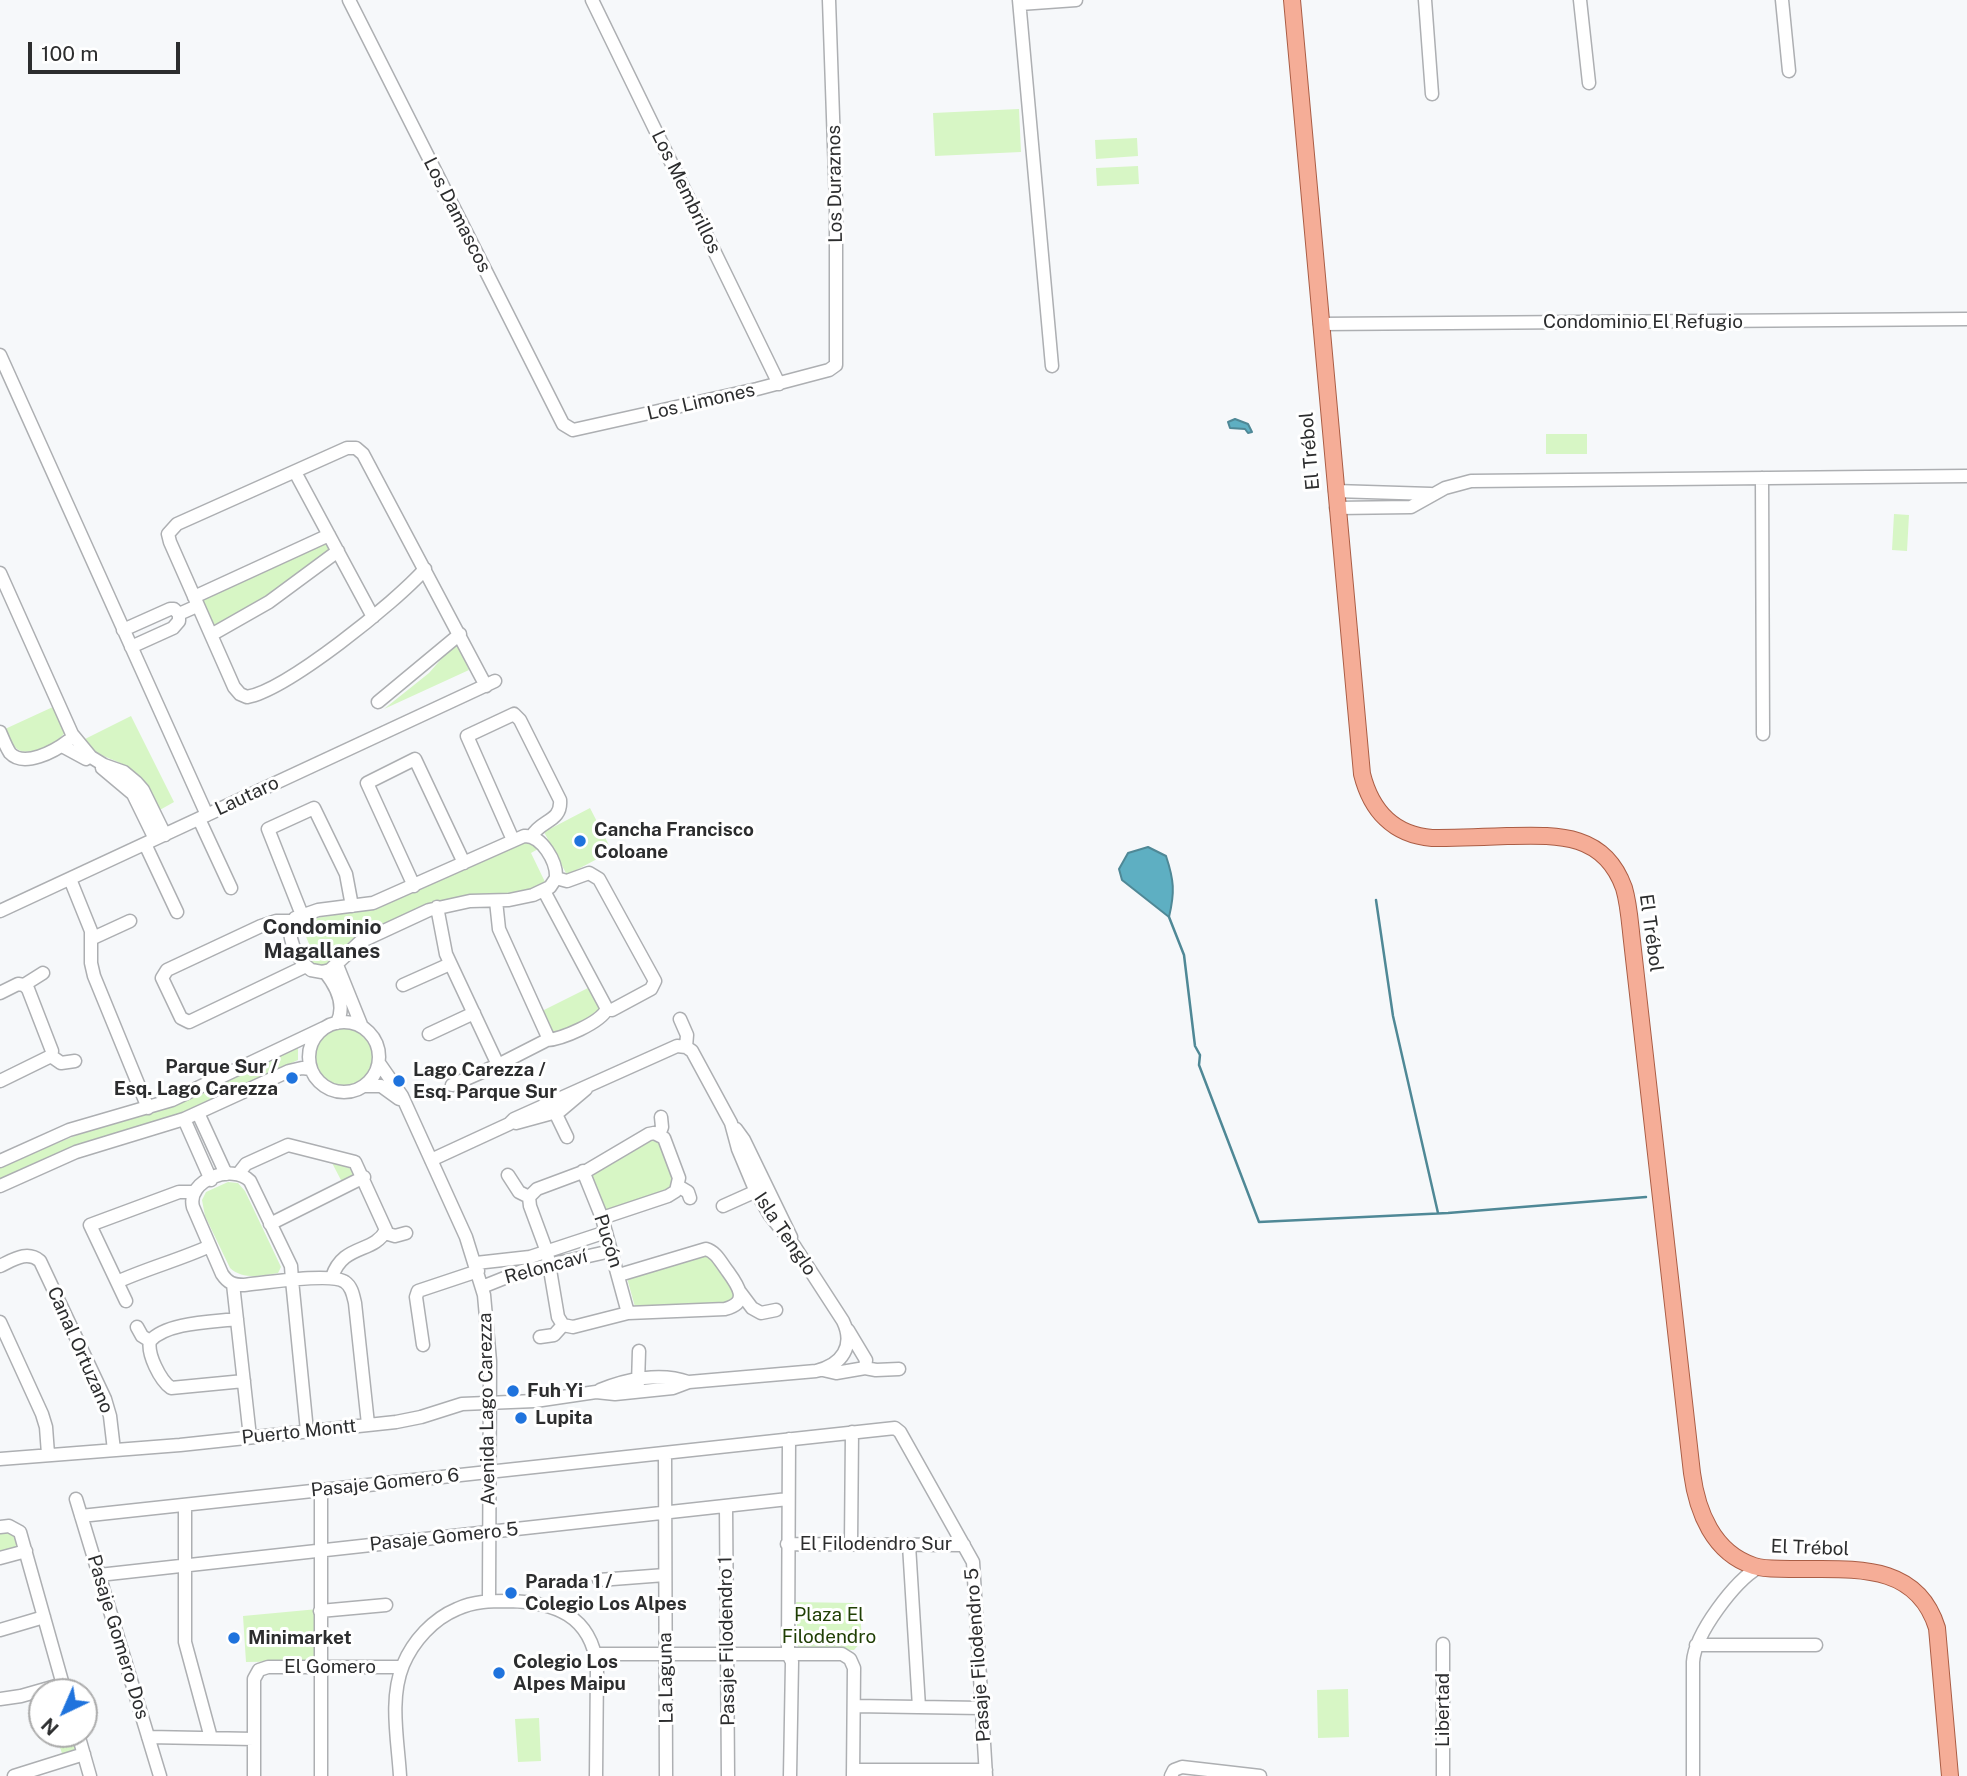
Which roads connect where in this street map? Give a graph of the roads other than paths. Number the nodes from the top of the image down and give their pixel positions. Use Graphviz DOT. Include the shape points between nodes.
graph roads {
  1 [pos="349,0"];
  2 [pos="592,0"];
  3 [pos="829,0"];
  4 [pos="1076,0"];
  5 [pos="1292,0"];
  6 [pos="1425,0"];
  7 [pos="1580,0"];
  8 [pos="1782,0"];
  9 [pos="1020,2"];
  10 [pos="1789,72"];
  11 [pos="1589,83"];
  12 [pos="1432,94"];
  13 [pos="1967,319"];
  14 [pos="1320,324"];
  15 [pos="0,355"];
  16 [pos="1052,366"];
  17 [pos="834,367"];
  18 [pos="779,384"];
  19 [pos="568,428"];
  20 [pos="295,472"];
  21 [pos="1967,476"];
  22 [pos="1762,478"];
  23 [pos="1335,491"];
  24 [pos="1431,494"];
  25 [pos="1336,508"];
  26 [pos="329,535"];
  27 [pos="338,551"];
  28 [pos="425,569"];
  29 [pos="0,573"];
  30 [pos="195,601"];
  31 [pos="179,614"];
  32 [pos="373,617"];
  33 [pos="123,630"];
  34 [pos="460,634"];
  35 [pos="211,635"];
  36 [pos="131,647"];
  37 [pos="378,702"];
  38 [pos="0,732"];
  39 [pos="72,734"];
  40 [pos="1763,734"];
  41 [pos="62,746"];
  42 [pos="202,817"];
  43 [pos="532,836"];
  44 [pos="155,839"];
  45 [pos="513,840"];
  46 [pos="464,863"];
  47 [pos="556,878"];
  48 [pos="70,879"];
  49 [pos="414,886"];
  50 [pos="231,888"];
  51 [pos="544,891"];
  52 [pos="496,901"];
  53 [pos="352,906"];
  54 [pos="437,908"];
  55 [pos="0,911"];
  56 [pos="177,912"];
  57 [pos="297,918"];
  58 [pos="130,921"];
  59 [pos="93,938"];
  60 [pos="450,964"];
  61 [pos="306,966"];
  62 [pos="331,968"];
  63 [pos="43,973"];
  64 [pos="24,985"];
  65 [pos="403,985"];
  66 [pos="0,993"];
  67 [pos="607,1009"];
  68 [pos="474,1013"];
  69 [pos="680,1019"];
  70 [pos="337,1023"];
  71 [pos="362,1027"];
  72 [pos="324,1028"];
  73 [pos="429,1034"];
  74 [pos="547,1040"];
  75 [pos="682,1046"];
  76 [pos="51,1056"];
  77 [pos="75,1061"];
  78 [pos="379,1063"];
  79 [pos="498,1065"];
  80 [pos="311,1069"];
  81 [pos="0,1081"];
  82 [pos="452,1085"];
  83 [pos="366,1086"];
  84 [pos="406,1107"];
  85 [pos="553,1107"];
  86 [pos="148,1108"];
  87 [pos="198,1113"];
  88 [pos="661,1117"];
  89 [pos="184,1119"];
  90 [pos="659,1135"];
  91 [pos="567,1137"];
  92 [pos="431,1160"];
  93 [pos="0,1161"];
  94 [pos="583,1171"];
  95 [pos="239,1173"];
  96 [pos="226,1174"];
  97 [pos="509,1175"];
  98 [pos="363,1177"];
  99 [pos="211,1180"];
  100 [pos="0,1186"];
  101 [pos="678,1186"];
  102 [pos="761,1189"];
  103 [pos="193,1192"];
  104 [pos="528,1197"];
  105 [pos="690,1198"];
  106 [pos="723,1206"];
  107 [pos="602,1218"];
  108 [pos="271,1224"];
  109 [pos="606,1232"];
  110 [pos="385,1233"];
  111 [pos="406,1233"];
  112 [pos="210,1246"];
  113 [pos="611,1251"];
  114 [pos="548,1259"];
  115 [pos="0,1266"];
  116 [pos="477,1267"];
  117 [pos="619,1275"];
  118 [pos="332,1277"];
  119 [pos="292,1280"];
  120 [pos="117,1282"];
  121 [pos="233,1284"];
  122 [pos="482,1287"];
  123 [pos="740,1292"];
  124 [pos="126,1301"];
  125 [pos="730,1308"];
  126 [pos="752,1308"];
  127 [pos="776,1310"];
  128 [pos="628,1314"];
  129 [pos="237,1320"];
  130 [pos="0,1322"];
  131 [pos="563,1325"];
  132 [pos="138,1327"];
  133 [pos="846,1328"];
  134 [pos="540,1337"];
  135 [pos="150,1341"];
  136 [pos="422,1345"];
  137 [pos="639,1351"];
  138 [pos="865,1368"];
  139 [pos="900,1369"];
  140 [pos="822,1370"];
  141 [pos="244,1381"];
  142 [pos="638,1385"];
  143 [pos="490,1402"];
  144 [pos="368,1424"];
  145 [pos="897,1429"];
  146 [pos="307,1431"];
  147 [pos="852,1432"];
  148 [pos="250,1437"];
  149 [pos="789,1439"];
  150 [pos="114,1450"];
  151 [pos="665,1453"];
  152 [pos="48,1454"];
  153 [pos="0,1459"];
  154 [pos="490,1472"];
  155 [pos="321,1490"];
  156 [pos="76,1499"];
  157 [pos="788,1499"];
  158 [pos="186,1505"];
  159 [pos="726,1506"];
  160 [pos="665,1513"];
  161 [pos="81,1516"];
  162 [pos="0,1527"];
  163 [pos="489,1532"];
  164 [pos="788,1544"];
  165 [pos="851,1545"];
  166 [pos="909,1545"];
  167 [pos="964,1545"];
  168 [pos="320,1550"];
  169 [pos="26,1551"];
  170 [pos="0,1558"];
  171 [pos="185,1565"];
  172 [pos="1759,1567"];
  173 [pos="665,1574"];
  174 [pos="99,1575"];
  175 [pos="599,1580"];
  176 [pos="489,1601"];
  177 [pos="386,1605"];
  178 [pos="320,1611"];
  179 [pos="44,1617"];
  180 [pos="0,1630"];
  181 [pos="1443,1644"];
  182 [pos="1696,1645"];
  183 [pos="1816,1645"];
  184 [pos="596,1654"];
  185 [pos="666,1654"];
  186 [pos="727,1654"];
  187 [pos="788,1654"];
  188 [pos="320,1666"];
  189 [pos="402,1667"];
  190 [pos="61,1678"];
  191 [pos="28,1695"];
  192 [pos="0,1699"];
  193 [pos="854,1706"];
  194 [pos="919,1707"];
  195 [pos="982,1708"];
  196 [pos="148,1737"];
  197 [pos="211,1738"];
  198 [pos="254,1739"];
  199 [pos="82,1748"];
  200 [pos="84,1754"];
  201 [pos="853,1773"];
  202 [pos="986,1773"];
  203 [pos="1173,1773"];
  204 [pos="14,1776"];
  205 [pos="90,1776"];
  206 [pos="160,1776"];
  207 [pos="254,1776"];
  208 [pos="321,1776"];
  209 [pos="400,1776"];
  210 [pos="596,1776"];
  211 [pos="666,1776"];
  212 [pos="728,1776"];
  213 [pos="790,1776"];
  214 [pos="1260,1776"];
  215 [pos="1443,1776"];
  216 [pos="1693,1776"];
  217 [pos="1950,1776"];
  1 -- 19 [label="street, Los Damascos"];
  2 -- 18 [label="street, Los Membrillos"];
  3 -- 17 [label="street, Los Duraznos" via="836,204"];
  4 -- 9 [label="street"];
  5 -- 14 [label="main road, El Trébol"];
  6 -- 12 [label="street"];
  7 -- 11 [label="street"];
  8 -- 10 [label="street"];
  9 -- 16 [label="street"];
  13 -- 14 [label="street, Condominio El Refugio"];
  14 -- 23 [label="main road, El Trébol"];
  15 -- 33 [label="street"];
  17 -- 18 [label="street, Los Limones"];
  18 -- 19 [label="street, Los Limones" via="577,430"];
  20 -- 26 [label="street"];
  20 -- 28 [label="street" via="347,448 359,450"];
  20 -- 30 [label="street" via="177,524 169,532"];
  21 -- 22 [label="street"];
  22 -- 24 [label="street" via="1471,481"];
  22 -- 40 [label="street"];
  23 -- 24 [label="street"];
  23 -- 25 [label="main road, El Trébol"];
  24 -- 25 [label="street" via="1404,508"];
  25 -- 172 [label="main road, El Trébol" via="1362,774 1374,807 1399,828 1426,838 1555,835 1576,840 1609,862 1624,890 1696,1494 1704,1521 1717,1539 1738,1558"];
  26 -- 27 [label="street"];
  26 -- 30 [label="street"];
  27 -- 32 [label="street"];
  27 -- 35 [label="street" via="261,607"];
  28 -- 32 [label="street"];
  28 -- 34 [label="street"];
  29 -- 39 [label="street"];
  30 -- 31 [label="street"];
  30 -- 35 [label="street"];
  31 -- 33 [label="street" via="170,609"];
  31 -- 36 [label="street" via="173,628"];
  32 -- 35 [label="street" via="309,663 247,697 235,690"];
  33 -- 36 [label="street"];
  34 -- 37 [label="street"];
  34 -- 42 [label="street, Lautaro" via="490,684"];
  36 -- 42 [label="street"];
  38 -- 41 [label="street" via="10,753 22,759"];
  39 -- 41 [label="street"];
  39 -- 44 [label="street" via="91,757 136,782"];
  41 -- 44 [label="street" via="128,789"];
  42 -- 44 [label="street, Lautaro"];
  42 -- 50 [label="street"];
  43 -- 45 [label="street"];
  43 -- 45 [label="street" via="555,817 560,800 514,714 467,736"];
  43 -- 47 [label="street" via="547,854"];
  44 -- 48 [label="street, Lautaro"];
  44 -- 56 [label="street"];
  45 -- 46 [label="street"];
  46 -- 49 [label="street"];
  46 -- 49 [label="street" via="415,759 367,783"];
  47 -- 51 [label="street"];
  47 -- 67 [label="street" via="567,880 589,873 599,879 654,979 654,986"];
  48 -- 55 [label="street, Lautaro"];
  48 -- 59 [label="street"];
  49 -- 53 [label="street" via="373,903"];
  51 -- 52 [label="street"];
  51 -- 67 [label="street"];
  52 -- 54 [label="street"];
  52 -- 74 [label="street" via="499,929"];
  53 -- 57 [label="street"];
  53 -- 57 [label="street" via="345,874 314,808 268,829"];
  54 -- 60 [label="street"];
  54 -- 62 [label="street" via="360,942"];
  57 -- 61 [label="street" via="290,937"];
  57 -- 61 [label="street" via="261,926 162,975 181,1018 189,1022"];
  58 -- 59 [label="street"];
  59 -- 86 [label="street" via="94,976"];
  60 -- 65 [label="street"];
  60 -- 68 [label="street"];
  61 -- 62 [label="street" via="315,971"];
  62 -- 70 [label="street" via="342,1005"];
  62 -- 71 [label="street"];
  63 -- 64 [label="street"];
  64 -- 66 [label="street"];
  64 -- 76 [label="street"];
  67 -- 74 [label="street" via="603,1017"];
  68 -- 73 [label="street"];
  68 -- 79 [label="street"];
  69 -- 75 [label="street" via="687,1035"];
  70 -- 71 [label="street"];
  70 -- 72 [label="street"];
  71 -- 78 [label="street" via="377,1045"];
  72 -- 80 [label="street" via="311,1047"];
  72 -- 86 [label="street"];
  74 -- 79 [label="street"];
  75 -- 85 [label="street"];
  75 -- 102 [label="street, Isla Tenglo" via="692,1051 744,1140"];
  76 -- 77 [label="street" via="61,1063"];
  76 -- 81 [label="street"];
  78 -- 83 [label="street"];
  78 -- 84 [label="street, Avenida Lago Carezza"];
  79 -- 82 [label="street"];
  80 -- 83 [label="street" via="321,1084 337,1092"];
  80 -- 87 [label="street" via="289,1071"];
  83 -- 84 [label="street, Avenida Lago Carezza" via="381,1086"];
  84 -- 92 [label="street, Avenida Lago Carezza"];
  85 -- 91 [label="street"];
  85 -- 92 [label="street"];
  86 -- 93 [label="street" via="79,1126"];
  87 -- 89 [label="street"];
  87 -- 96 [label="street"];
  88 -- 90 [label="street"];
  89 -- 99 [label="street"];
  89 -- 100 [label="street" via="76,1152"];
  90 -- 94 [label="street" via="643,1136"];
  90 -- 101 [label="street" via="666,1142"];
  92 -- 116 [label="street, Avenida Lago Carezza"];
  94 -- 104 [label="street"];
  94 -- 107 [label="street, Pucón"];
  95 -- 96 [label="street"];
  95 -- 98 [label="street" via="246,1164 293,1145 352,1160"];
  95 -- 108 [label="street" via="250,1181"];
  96 -- 99 [label="street"];
  97 -- 104 [label="street" via="519,1192"];
  98 -- 108 [label="street"];
  98 -- 110 [label="street"];
  99 -- 103 [label="street"];
  101 -- 105 [label="street"];
  101 -- 107 [label="street" via="668,1196"];
  102 -- 106 [label="street"];
  102 -- 133 [label="street, Isla Tenglo" via="769,1214"];
  103 -- 112 [label="street" via="192,1204"];
  103 -- 120 [label="street" via="179,1192 90,1224"];
  104 -- 114 [label="street"];
  107 -- 109 [label="street, Pucón"];
  108 -- 119 [label="street"];
  109 -- 113 [label="street, Pucón"];
  109 -- 114 [label="street, Reloncaví"];
  110 -- 111 [label="street"];
  110 -- 118 [label="street" via="344,1257"];
  112 -- 120 [label="street"];
  112 -- 121 [label="street" via="222,1274"];
  113 -- 114 [label="street, Reloncaví"];
  113 -- 117 [label="street, Pucón"];
  114 -- 116 [label="street, Reloncaví"];
  114 -- 122 [label="street, Reloncaví"];
  114 -- 131 [label="street"];
  115 -- 150 [label="street, Canal Ortuzano" via="22,1256 33,1256 42,1264 105,1399"];
  116 -- 122 [label="street, Avenida Lago Carezza"];
  116 -- 136 [label="street, Reloncaví" via="418,1291"];
  117 -- 123 [label="street" via="705,1244"];
  117 -- 128 [label="street, Pucón"];
  118 -- 119 [label="street"];
  118 -- 144 [label="street" via="349,1286 354,1298"];
  119 -- 121 [label="street"];
  119 -- 146 [label="street"];
  120 -- 124 [label="street"];
  121 -- 129 [label="street"];
  122 -- 143 [label="street, Avenida Lago Carezza" via="489,1329"];
  123 -- 125 [label="street"];
  123 -- 126 [label="street"];
  125 -- 126 [label="street"];
  125 -- 128 [label="street"];
  126 -- 127 [label="street" via="765,1314"];
  128 -- 131 [label="street" via="573,1327"];
  129 -- 135 [label="street" via="170,1329"];
  129 -- 141 [label="street"];
  130 -- 152 [label="street" via="42,1414"];
  131 -- 134 [label="street" via="554,1335"];
  132 -- 135 [label="street"];
  133 -- 138 [label="street, Isla Tenglo" via="866,1360"];
  133 -- 140 [label="street" via="844,1354"];
  135 -- 141 [label="street" via="149,1350 163,1382 171,1388"];
  137 -- 142 [label="street"];
  138 -- 139 [label="street, Puerto Montt"];
  138 -- 140 [label="street, Puerto Montt" via="836,1373"];
  140 -- 142 [label="street, Puerto Montt"];
  141 -- 148 [label="street"];
  142 -- 143 [label="street, Puerto Montt" via="535,1401"];
  143 -- 144 [label="street, Puerto Montt"];
  143 -- 154 [label="street, Avenida Lago Carezza"];
  144 -- 146 [label="street, Puerto Montt"];
  145 -- 147 [label="street, Pasaje Gomero 6"];
  145 -- 167 [label="street, Pasaje Filodendro 5"];
  146 -- 148 [label="street, Puerto Montt"];
  147 -- 149 [label="street, Pasaje Gomero 6"];
  147 -- 165 [label="street"];
  148 -- 150 [label="street, Puerto Montt"];
  149 -- 151 [label="street, Pasaje Gomero 6"];
  149 -- 157 [label="street"];
  150 -- 152 [label="street, Puerto Montt"];
  151 -- 154 [label="street, Pasaje Gomero 6"];
  151 -- 160 [label="street, La Laguna"];
  152 -- 153 [label="street, Puerto Montt"];
  154 -- 155 [label="street, Pasaje Gomero 6"];
  154 -- 163 [label="street, Avenida Lago Carezza"];
  155 -- 158 [label="street, Pasaje Gomero 6"];
  155 -- 168 [label="street"];
  156 -- 161 [label="street, Pasaje Gomero Dos"];
  157 -- 159 [label="street, Pasaje Gomero 5"];
  157 -- 164 [label="street"];
  158 -- 161 [label="street, Pasaje Gomero 6"];
  158 -- 171 [label="street"];
  159 -- 160 [label="street, Pasaje Gomero 5"];
  159 -- 186 [label="street, Pasaje Filodendro 1"];
  160 -- 163 [label="street, Pasaje Gomero 5"];
  160 -- 173 [label="street, La Laguna"];
  161 -- 174 [label="street, Pasaje Gomero Dos"];
  162 -- 169 [label="street" via="18,1530"];
  163 -- 168 [label="street, Pasaje Gomero 5"];
  163 -- 176 [label="street, Avenida Lago Carezza"];
  164 -- 165 [label="street, El Filodendro Sur"];
  164 -- 187 [label="street"];
  165 -- 166 [label="street, El Filodendro Sur"];
  166 -- 167 [label="street, El Filodendro Sur"];
  166 -- 194 [label="street"];
  167 -- 195 [label="street, Pasaje Filodendro 5" via="974,1567"];
  168 -- 171 [label="street, Pasaje Gomero 5"];
  168 -- 178 [label="street"];
  169 -- 170 [label="street"];
  169 -- 179 [label="street"];
  171 -- 174 [label="street, Pasaje Gomero 5"];
  171 -- 197 [label="street" via="186,1649"];
  172 -- 182 [label="street" via="1731,1594"];
  172 -- 217 [label="main road, El Trébol" via="1878,1572 1899,1579 1918,1595 1937,1628"];
  173 -- 175 [label="street"];
  173 -- 185 [label="street, La Laguna"];
  174 -- 196 [label="street, Pasaje Gomero Dos"];
  176 -- 184 [label="street" via="538,1602 561,1610 579,1624"];
  176 -- 189 [label="street" via="440,1618 417,1641"];
  177 -- 178 [label="street"];
  178 -- 188 [label="street"];
  179 -- 180 [label="street"];
  179 -- 190 [label="street"];
  181 -- 215 [label="street, Libertad"];
  182 -- 183 [label="street"];
  182 -- 216 [label="street"];
  184 -- 185 [label="street"];
  184 -- 210 [label="street"];
  185 -- 186 [label="street"];
  185 -- 211 [label="street, La Laguna"];
  186 -- 187 [label="street"];
  186 -- 212 [label="street, Pasaje Filodendro 1"];
  187 -- 193 [label="street" via="842,1654 850,1659"];
  187 -- 213 [label="street" via="792,1662"];
  188 -- 189 [label="street, El Gomero"];
  188 -- 198 [label="street, El Gomero" via="259,1670 254,1679"];
  188 -- 208 [label="street"];
  189 -- 209 [label="street" via="396,1701"];
  191 -- 192 [label="street"];
  193 -- 194 [label="street"];
  193 -- 201 [label="street"];
  194 -- 195 [label="street"];
  195 -- 202 [label="street, Pasaje Filodendro 5"];
  196 -- 197 [label="street"];
  196 -- 206 [label="street, Pasaje Gomero Dos"];
  197 -- 198 [label="street"];
  198 -- 207 [label="street"];
  199 -- 200 [label="street"];
  200 -- 204 [label="street"];
  200 -- 205 [label="street"];
  201 -- 202 [label="street"];
  203 -- 214 [label="street" via="1182,1767"];
}
